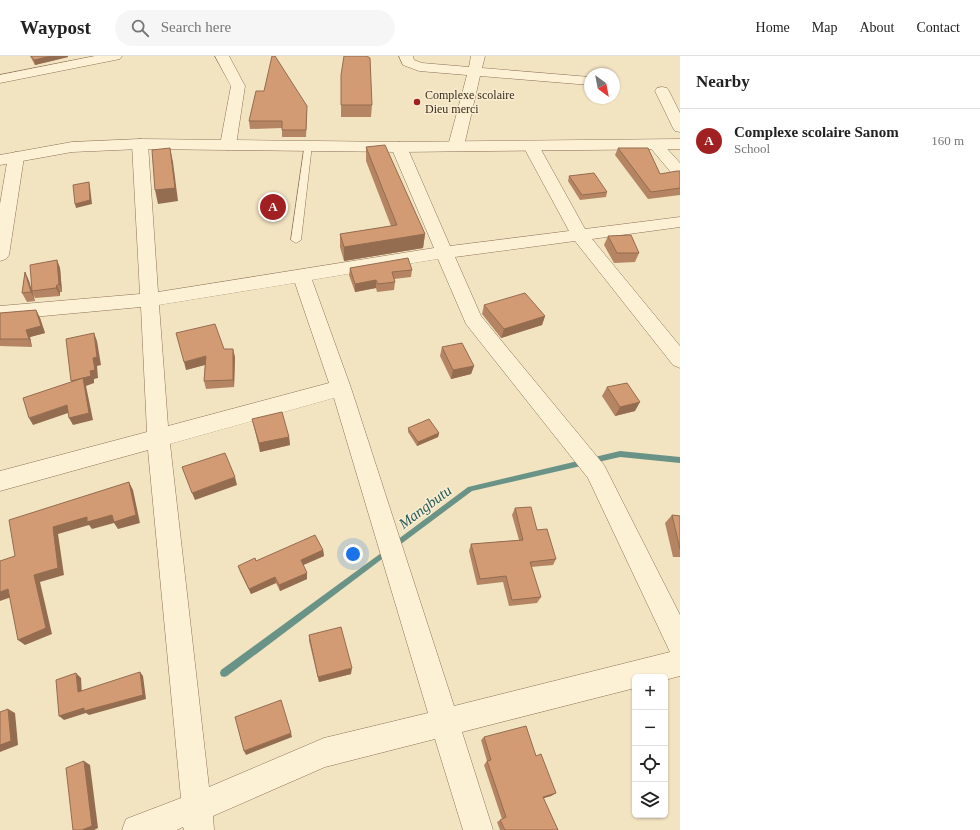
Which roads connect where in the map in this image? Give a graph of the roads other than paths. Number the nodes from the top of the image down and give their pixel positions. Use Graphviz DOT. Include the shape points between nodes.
graph roads {
  1 [pos="115,56"];
  2 [pos="222,56"];
  3 [pos="406,56"];
  4 [pos="478,56"];
  5 [pos="475,71"];
  6 [pos="0,79"];
  7 [pos="584,80"];
  8 [pos="662,91"];
  9 [pos="680,128"];
  10 [pos="140,144"];
  11 [pos="680,144"];
  12 [pos="228,145"];
  13 [pos="308,145"];
  14 [pos="656,145"];
  15 [pos="456,146"];
  16 [pos="530,146"];
  17 [pos="399,147"];
  18 [pos="8,159"];
  19 [pos="680,173"];
  20 [pos="680,222"];
  21 [pos="580,235"];
  22 [pos="296,240"];
  23 [pos="445,252"];
  24 [pos="0,255"];
  25 [pos="301,275"];
  26 [pos="151,300"];
  27 [pos="0,313"];
  28 [pos="680,360"];
  29 [pos="341,388"];
  30 [pos="158,438"];
  31 [pos="0,481"];
  32 [pos="680,643"];
  33 [pos="680,663"];
  34 [pos="444,723"];
  35 [pos="198,818"];
  36 [pos="137,830"];
  37 [pos="478,830"];
  1 -- 6 [label="street"];
  2 -- 12 [label="street" via="238,86"];
  3 -- 5 [label="street" via="408,62 419,67"];
  4 -- 5 [label="street"];
  5 -- 7 [label="street"];
  5 -- 15 [label="street"];
  8 -- 9 [label="street"];
  10 -- 12 [label="street"];
  10 -- 18 [label="street" via="72,147"];
  10 -- 26 [label="street"];
  11 -- 14 [label="street"];
  12 -- 13 [label="street"];
  13 -- 17 [label="street"];
  13 -- 22 [label="lane"];
  14 -- 16 [label="street"];
  14 -- 19 [label="street"];
  15 -- 16 [label="street"];
  15 -- 17 [label="street"];
  16 -- 21 [label="street"];
  17 -- 23 [label="street"];
  18 -- 24 [label="street"];
  20 -- 21 [label="street"];
  21 -- 23 [label="street"];
  21 -- 28 [label="street"];
  23 -- 25 [label="street"];
  23 -- 32 [label="street" via="474,319 596,472"];
  25 -- 26 [label="street"];
  25 -- 29 [label="street"];
  26 -- 27 [label="street"];
  26 -- 30 [label="street"];
  29 -- 30 [label="street"];
  29 -- 34 [label="street"];
  30 -- 31 [label="street"];
  30 -- 35 [label="street"];
  33 -- 34 [label="street"];
  34 -- 35 [label="street" via="324,752"];
  34 -- 37 [label="street"];
  35 -- 36 [label="street"];
}
